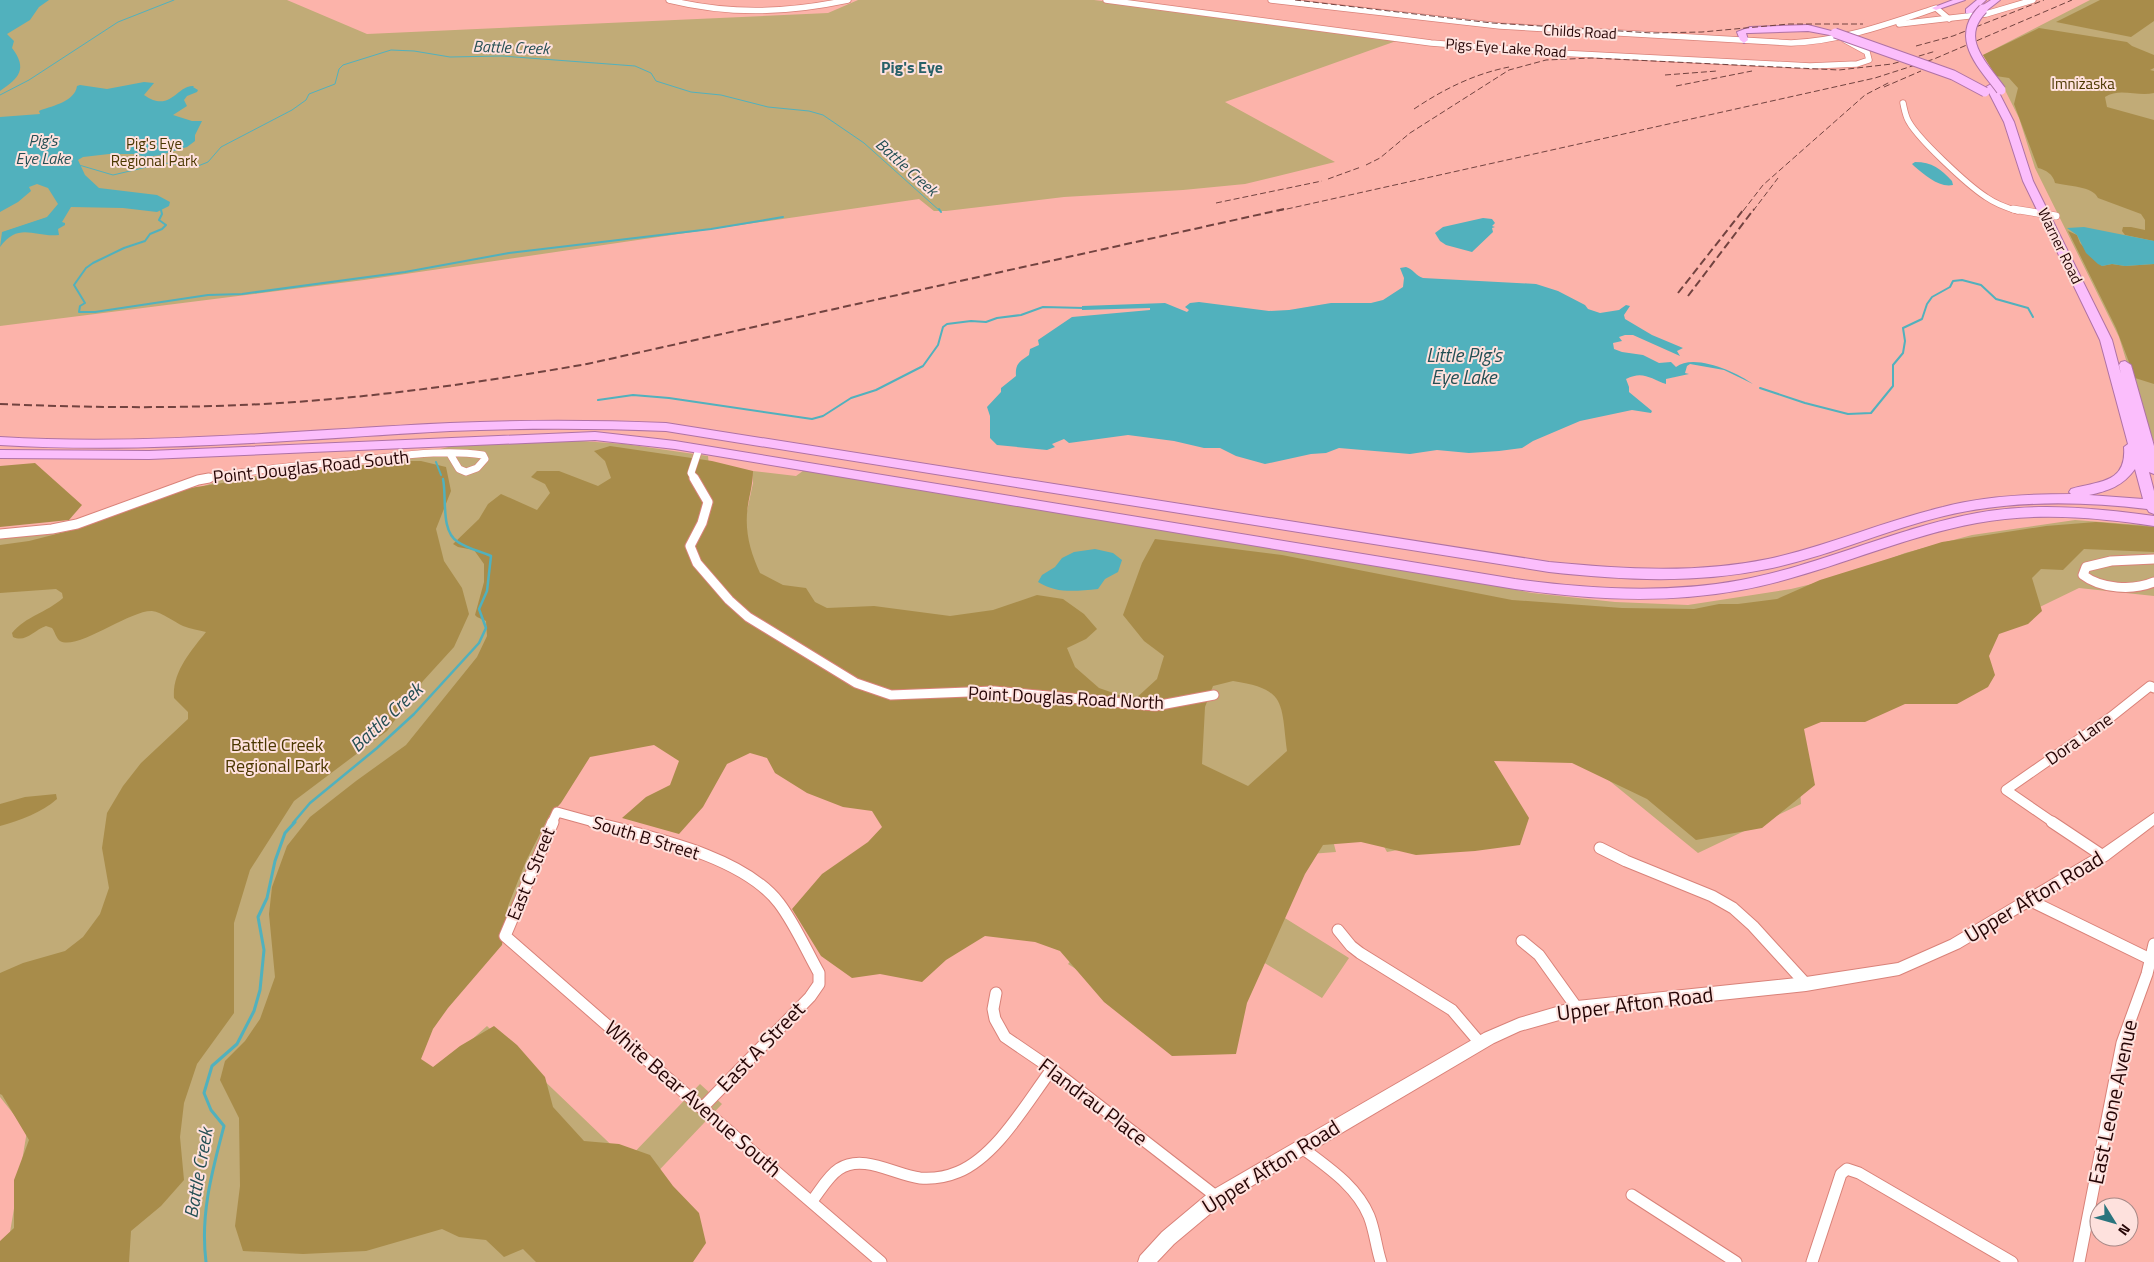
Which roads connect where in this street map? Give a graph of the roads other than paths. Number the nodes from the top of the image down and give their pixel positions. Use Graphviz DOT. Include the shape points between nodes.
graph roads {
  1 [pos="669,0"];
  2 [pos="848,0"];
  3 [pos="1106,0"];
  4 [pos="1271,0"];
  5 [pos="1961,0"];
  6 [pos="1996,0"];
  7 [pos="2033,0"];
  8 [pos="1982,4"];
  9 [pos="1936,8"];
  10 [pos="1950,19"];
  11 [pos="1889,24"];
  12 [pos="1960,27"];
  13 [pos="1838,35"];
  14 [pos="1744,40"];
  15 [pos="1962,43"];
  16 [pos="1988,90"];
  17 [pos="1903,103"];
  18 [pos="2051,216"];
  19 [pos="2124,404"];
  20 [pos="2142,425"];
  21 [pos="0,441"];
  22 [pos="2154,448"];
  23 [pos="699,449"];
  24 [pos="0,454"];
  25 [pos="450,454"];
  26 [pos="2154,470"];
  27 [pos="1994,502"];
  28 [pos="2153,506"];
  29 [pos="2154,521"];
  30 [pos="0,534"];
  31 [pos="2154,559"];
  32 [pos="2154,582"];
  33 [pos="2152,687"];
  34 [pos="1214,695"];
  35 [pos="557,812"];
  36 [pos="2154,818"];
  37 [pos="1600,848"];
  38 [pos="2104,856"];
  39 [pos="2029,900"];
  40 [pos="1338,930"];
  41 [pos="505,936"];
  42 [pos="1522,941"];
  43 [pos="2154,944"];
  44 [pos="2150,959"];
  45 [pos="819,984"];
  46 [pos="1806,984"];
  47 [pos="996,993"];
  48 [pos="1577,1008"];
  49 [pos="1480,1043"];
  50 [pos="1052,1069"];
  51 [pos="702,1108"];
  52 [pos="1301,1147"];
  53 [pos="1632,1195"];
  54 [pos="1217,1197"];
  55 [pos="812,1201"];
  56 [pos="881,1262"];
  57 [pos="1146,1262"];
  58 [pos="1381,1262"];
  59 [pos="1736,1262"];
  60 [pos="1812,1262"];
  61 [pos="2012,1262"];
  62 [pos="2079,1262"];
  1 -- 2 [label="street" via="704,8 748,12 796,10"];
  3 -- 13 [label="street, Pigs Eye Lake Road" via="1431,43 1798,66 1868,60 1867,52"];
  4 -- 14 [label="street, Childs Road" via="1500,26"];
  5 -- 9 [label="highway"];
  6 -- 8 [label="highway, Warner Road"];
  7 -- 10 [label="street, Childs Road" via="1986,14"];
  8 -- 12 [label="highway, Warner Road" via="1969,10"];
  8 -- 18 [label="highway, Warner Road, bridge" via="1968,30 1969,40 2014,112"];
  9 -- 10 [label="street"];
  9 -- 11 [label="street, Childs Road"];
  10 -- 11 [label="street, Childs Road"];
  11 -- 13 [label="street, Childs Road"];
  13 -- 14 [label="street, Childs Road" via="1799,43"];
  13 -- 14 [label="highway" via="1808,28 1750,30 1741,32"];
  13 -- 16 [label="highway, bridge"];
  15 -- 16 [label="highway, Warner Road"];
  16 -- 18 [label="highway, Warner Road" via="2010,122 2024,171"];
  17 -- 18 [label="street" via="1906,119 1915,130 1983,194 2004,206"];
  18 -- 19 [label="highway, Warner Road" via="2102,329"];
  18 -- 20 [label="highway, Warner Road" via="2116,339"];
  19 -- 27 [label="highway" via="2132,456 2129,469 2120,479 2093,490 2031,494"];
  19 -- 28 [label="highway, Warner Road"];
  20 -- 22 [label="highway"];
  20 -- 26 [label="highway, Warner Road"];
  21 -- 27 [label="highway" via="153,444 558,423 666,427 1541,566 1605,573 1690,574 1768,564 1943,512"];
  23 -- 24 [label="highway" via="620,437 540,437 112,457"];
  23 -- 29 [label="highway" via="1515,584 1617,595 1691,592 1742,585 1802,570 1956,522 2000,514 2068,512"];
  23 -- 34 [label="street, Point Douglas Road North" via="691,473 708,502 690,546 697,563 748,617 856,683 891,695 994,691 1155,706"];
  25 -- 30 [label="street, Point Douglas Road South" via="371,458 245,471 198,480 78,524"];
  27 -- 28 [label="highway" via="2073,498"];
  31 -- 32 [label="street" via="2094,563 2086,567 2083,575 2098,584 2142,588"];
  33 -- 38 [label="street, Dora Lane" via="2006,790"];
  35 -- 41 [label="street, East C Street"];
  35 -- 45 [label="street, South B Street" via="694,850 767,890 779,902 819,973"];
  36 -- 38 [label="street, Upper Afton Road"];
  37 -- 46 [label="street" via="1733,908"];
  38 -- 39 [label="street, Upper Afton Road"];
  39 -- 44 [label="street"];
  39 -- 46 [label="street, Upper Afton Road" via="1954,944 1899,969"];
  40 -- 49 [label="street" via="1360,953 1452,1010"];
  41 -- 51 [label="street, White Bear Avenue South"];
  42 -- 48 [label="street" via="1539,955"];
  43 -- 44 [label="street, East Leone Avenue"];
  44 -- 62 [label="street, East Leone Avenue" via="2122,1043"];
  45 -- 51 [label="street, East A Street" via="810,998"];
  46 -- 48 [label="street, Upper Afton Road"];
  47 -- 50 [label="street, Flandrau Place" via="993,1009 999,1029 1009,1040"];
  48 -- 49 [label="street, Upper Afton Road" via="1519,1025"];
  49 -- 52 [label="street, Upper Afton Road"];
  50 -- 54 [label="street, Flandrau Place"];
  50 -- 55 [label="street" via="992,1147 971,1166 945,1176 922,1178 864,1164 847,1165 834,1174"];
  51 -- 55 [label="street, White Bear Avenue South"];
  52 -- 54 [label="street, Upper Afton Road"];
  52 -- 58 [label="street" via="1342,1178 1362,1201"];
  53 -- 59 [label="street"];
  54 -- 57 [label="street, Upper Afton Road" via="1168,1238"];
  55 -- 56 [label="street, White Bear Avenue South"];
  60 -- 61 [label="street" via="1840,1174 1847,1169 1859,1172"];
}
